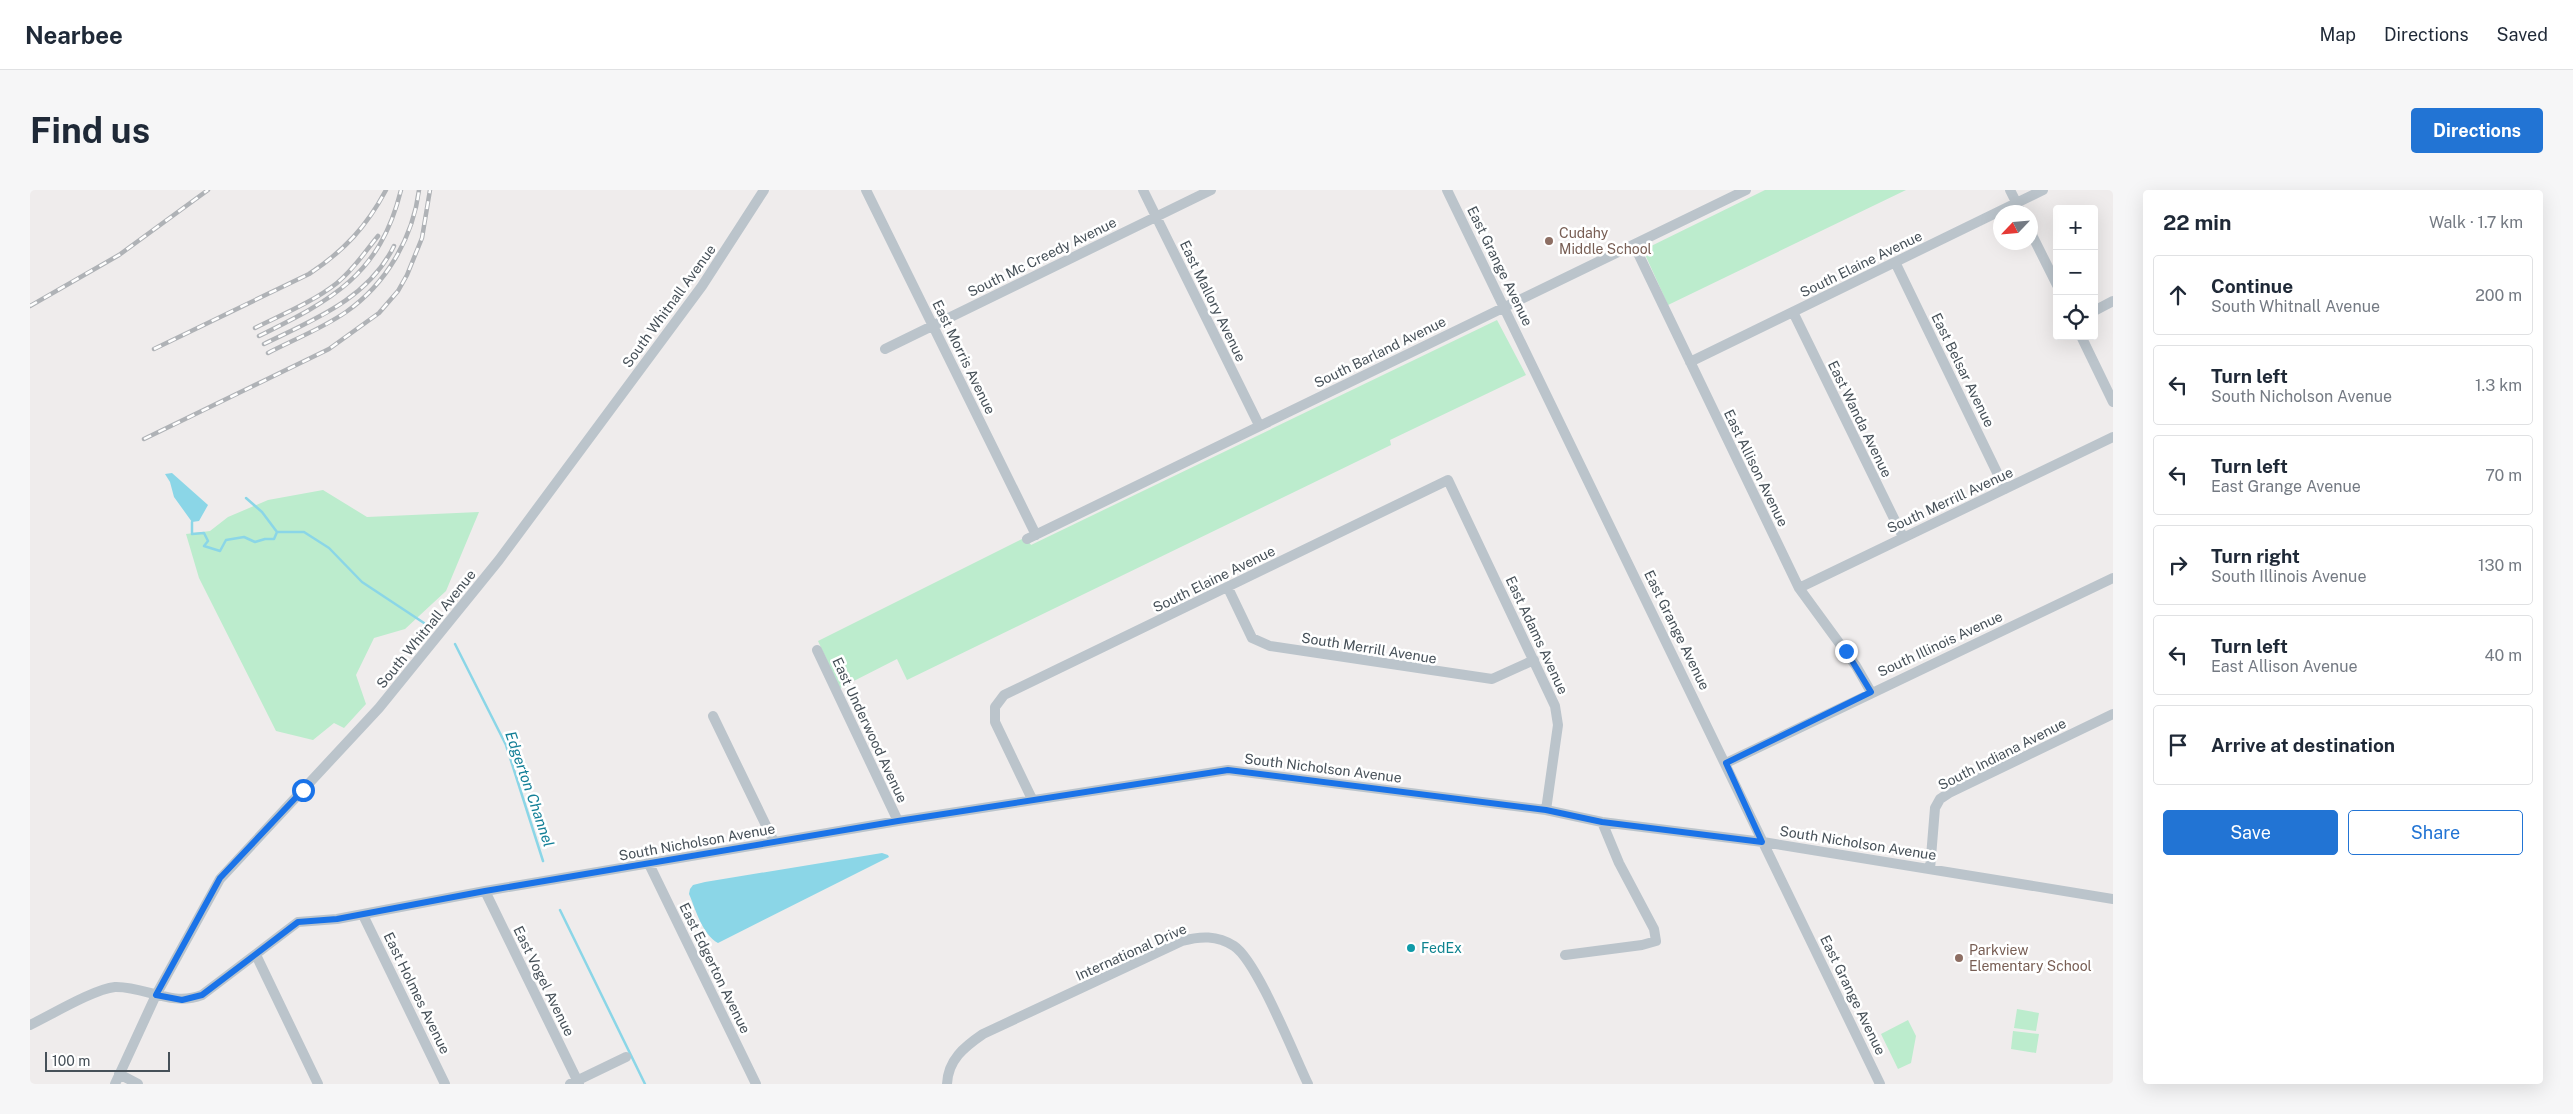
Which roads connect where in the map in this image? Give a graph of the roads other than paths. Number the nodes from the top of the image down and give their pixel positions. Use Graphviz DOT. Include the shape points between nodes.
graph roads {
  1 [pos="764,190"];
  2 [pos="866,190"];
  3 [pos="1143,190"];
  4 [pos="1211,190"];
  5 [pos="1447,190"];
  6 [pos="1746,190"];
  7 [pos="2010,190"];
  8 [pos="2043,190"];
  9 [pos="2018,205"];
  10 [pos="2023,205"];
  11 [pos="1156,217"];
  12 [pos="1993,219"];
  13 [pos="1634,245"];
  14 [pos="2038,247"];
  15 [pos="1895,262"];
  16 [pos="2053,277"];
  17 [pos="2113,301"];
  18 [pos="1505,307"];
  19 [pos="2098,309"];
  20 [pos="1793,312"];
  21 [pos="933,326"];
  22 [pos="2084,340"];
  23 [pos="885,349"];
  24 [pos="1690,362"];
  25 [pos="2113,402"];
  26 [pos="1259,425"];
  27 [pos="2113,438"];
  28 [pos="1448,480"];
  29 [pos="2005,489"];
  30 [pos="1032,537"];
  31 [pos="1903,537"];
  32 [pos="2113,578"];
  33 [pos="1228,588"];
  34 [pos="1799,588"];
  35 [pos="817,650"];
  36 [pos="1534,660"];
  37 [pos="1871,692"];
  38 [pos="2113,714"];
  39 [pos="714,716"];
  40 [pos="1726,763"];
  41 [pos="1032,799"];
  42 [pos="1546,810"];
  43 [pos="898,821"];
  44 [pos="1602,822"];
  45 [pos="774,842"];
  46 [pos="1762,842"];
  47 [pos="648,864"];
  48 [pos="1930,869"];
  49 [pos="485,891"];
  50 [pos="2113,899"];
  51 [pos="363,914"];
  52 [pos="1564,954"];
  53 [pos="256,955"];
  54 [pos="156,995"];
  55 [pos="30,1025"];
  56 [pos="626,1057"];
  57 [pos="119,1074"];
  58 [pos="575,1083"];
  59 [pos="114,1084"];
  60 [pos="138,1084"];
  61 [pos="318,1084"];
  62 [pos="445,1084"];
  63 [pos="756,1084"];
  64 [pos="947,1084"];
  65 [pos="1308,1084"];
  66 [pos="1880,1084"];
  1 -- 54 [label="street, South Whitnall Avenue" via="702,286 499,560 380,708 220,878"];
  2 -- 21 [label="street, East Morris Avenue"];
  3 -- 11 [label="street, East Mallory Avenue"];
  4 -- 11 [label="street, South Mc Creedy Avenue"];
  5 -- 18 [label="street, East Grange Avenue"];
  6 -- 13 [label="street, South Barland Avenue"];
  7 -- 9 [label="street"];
  8 -- 10 [label="street, South Elaine Avenue"];
  11 -- 21 [label="street, South Mc Creedy Avenue"];
  11 -- 26 [label="street, East Mallory Avenue"];
  12 -- 15 [label="street, South Elaine Avenue"];
  13 -- 18 [label="street, South Barland Avenue"];
  13 -- 24 [label="street, East Allison Avenue"];
  14 -- 16 [label="street"];
  15 -- 20 [label="street, South Elaine Avenue"];
  15 -- 29 [label="street, East Belsar Avenue"];
  17 -- 19 [label="street"];
  18 -- 26 [label="street, South Barland Avenue"];
  18 -- 40 [label="street, East Grange Avenue"];
  20 -- 24 [label="street, South Elaine Avenue"];
  20 -- 31 [label="street, East Wanda Avenue"];
  21 -- 23 [label="street, South Mc Creedy Avenue"];
  21 -- 30 [label="street, East Morris Avenue"];
  22 -- 25 [label="street"];
  24 -- 34 [label="street, East Allison Avenue"];
  26 -- 30 [label="street, South Barland Avenue"];
  27 -- 29 [label="street, South Merrill Avenue"];
  28 -- 33 [label="street, South Elaine Avenue"];
  28 -- 36 [label="street, East Adams Avenue"];
  29 -- 31 [label="street, South Merrill Avenue"];
  31 -- 34 [label="street, South Merrill Avenue"];
  32 -- 37 [label="street, South Illinois Avenue"];
  33 -- 36 [label="street, South Merrill Avenue" via="1252,638 1270,646 1492,680"];
  33 -- 41 [label="street, South Elaine Avenue" via="1004,695 995,707 995,722"];
  34 -- 37 [label="street, East Allison Avenue"];
  35 -- 43 [label="street, East Underwood Avenue"];
  36 -- 42 [label="street, East Adams Avenue" via="1555,706 1558,725"];
  37 -- 40 [label="street, South Illinois Avenue"];
  38 -- 48 [label="street, South Indiana Avenue" via="1948,793 1935,808"];
  39 -- 45 [label="street"];
  40 -- 46 [label="street, East Grange Avenue"];
  41 -- 42 [label="street, South Nicholson Avenue" via="1228,770"];
  41 -- 43 [label="street, South Nicholson Avenue"];
  42 -- 44 [label="street, South Nicholson Avenue"];
  43 -- 45 [label="street, South Nicholson Avenue"];
  44 -- 46 [label="street, South Nicholson Avenue"];
  44 -- 52 [label="street" via="1619,863 1654,929 1656,941"];
  45 -- 47 [label="street, South Nicholson Avenue"];
  46 -- 48 [label="street, South Nicholson Avenue"];
  46 -- 66 [label="street, East Grange Avenue"];
  47 -- 49 [label="street, South Nicholson Avenue"];
  47 -- 63 [label="street, East Edgerton Avenue"];
  48 -- 50 [label="street, South Nicholson Avenue"];
  49 -- 51 [label="street, South Nicholson Avenue"];
  49 -- 58 [label="street, East Vogel Avenue"];
  51 -- 53 [label="street, South Nicholson Avenue" via="298,922"];
  51 -- 62 [label="street, East Holmes Avenue"];
  53 -- 54 [label="street, South Nicholson Avenue" via="202,995 182,1000"];
  53 -- 61 [label="street"];
  54 -- 55 [label="street, South Nicholson Avenue" via="113,987"];
  54 -- 57 [label="street, South Whitnall Avenue"];
  56 -- 58 [label="street"];
  57 -- 59 [label="street, South Whitnall Avenue"];
  57 -- 60 [label="street"];
  64 -- 65 [label="street, International Drive" via="948,1073 957,1055 983,1034 1182,941 1199,937 1230,943 1247,960"];
}
